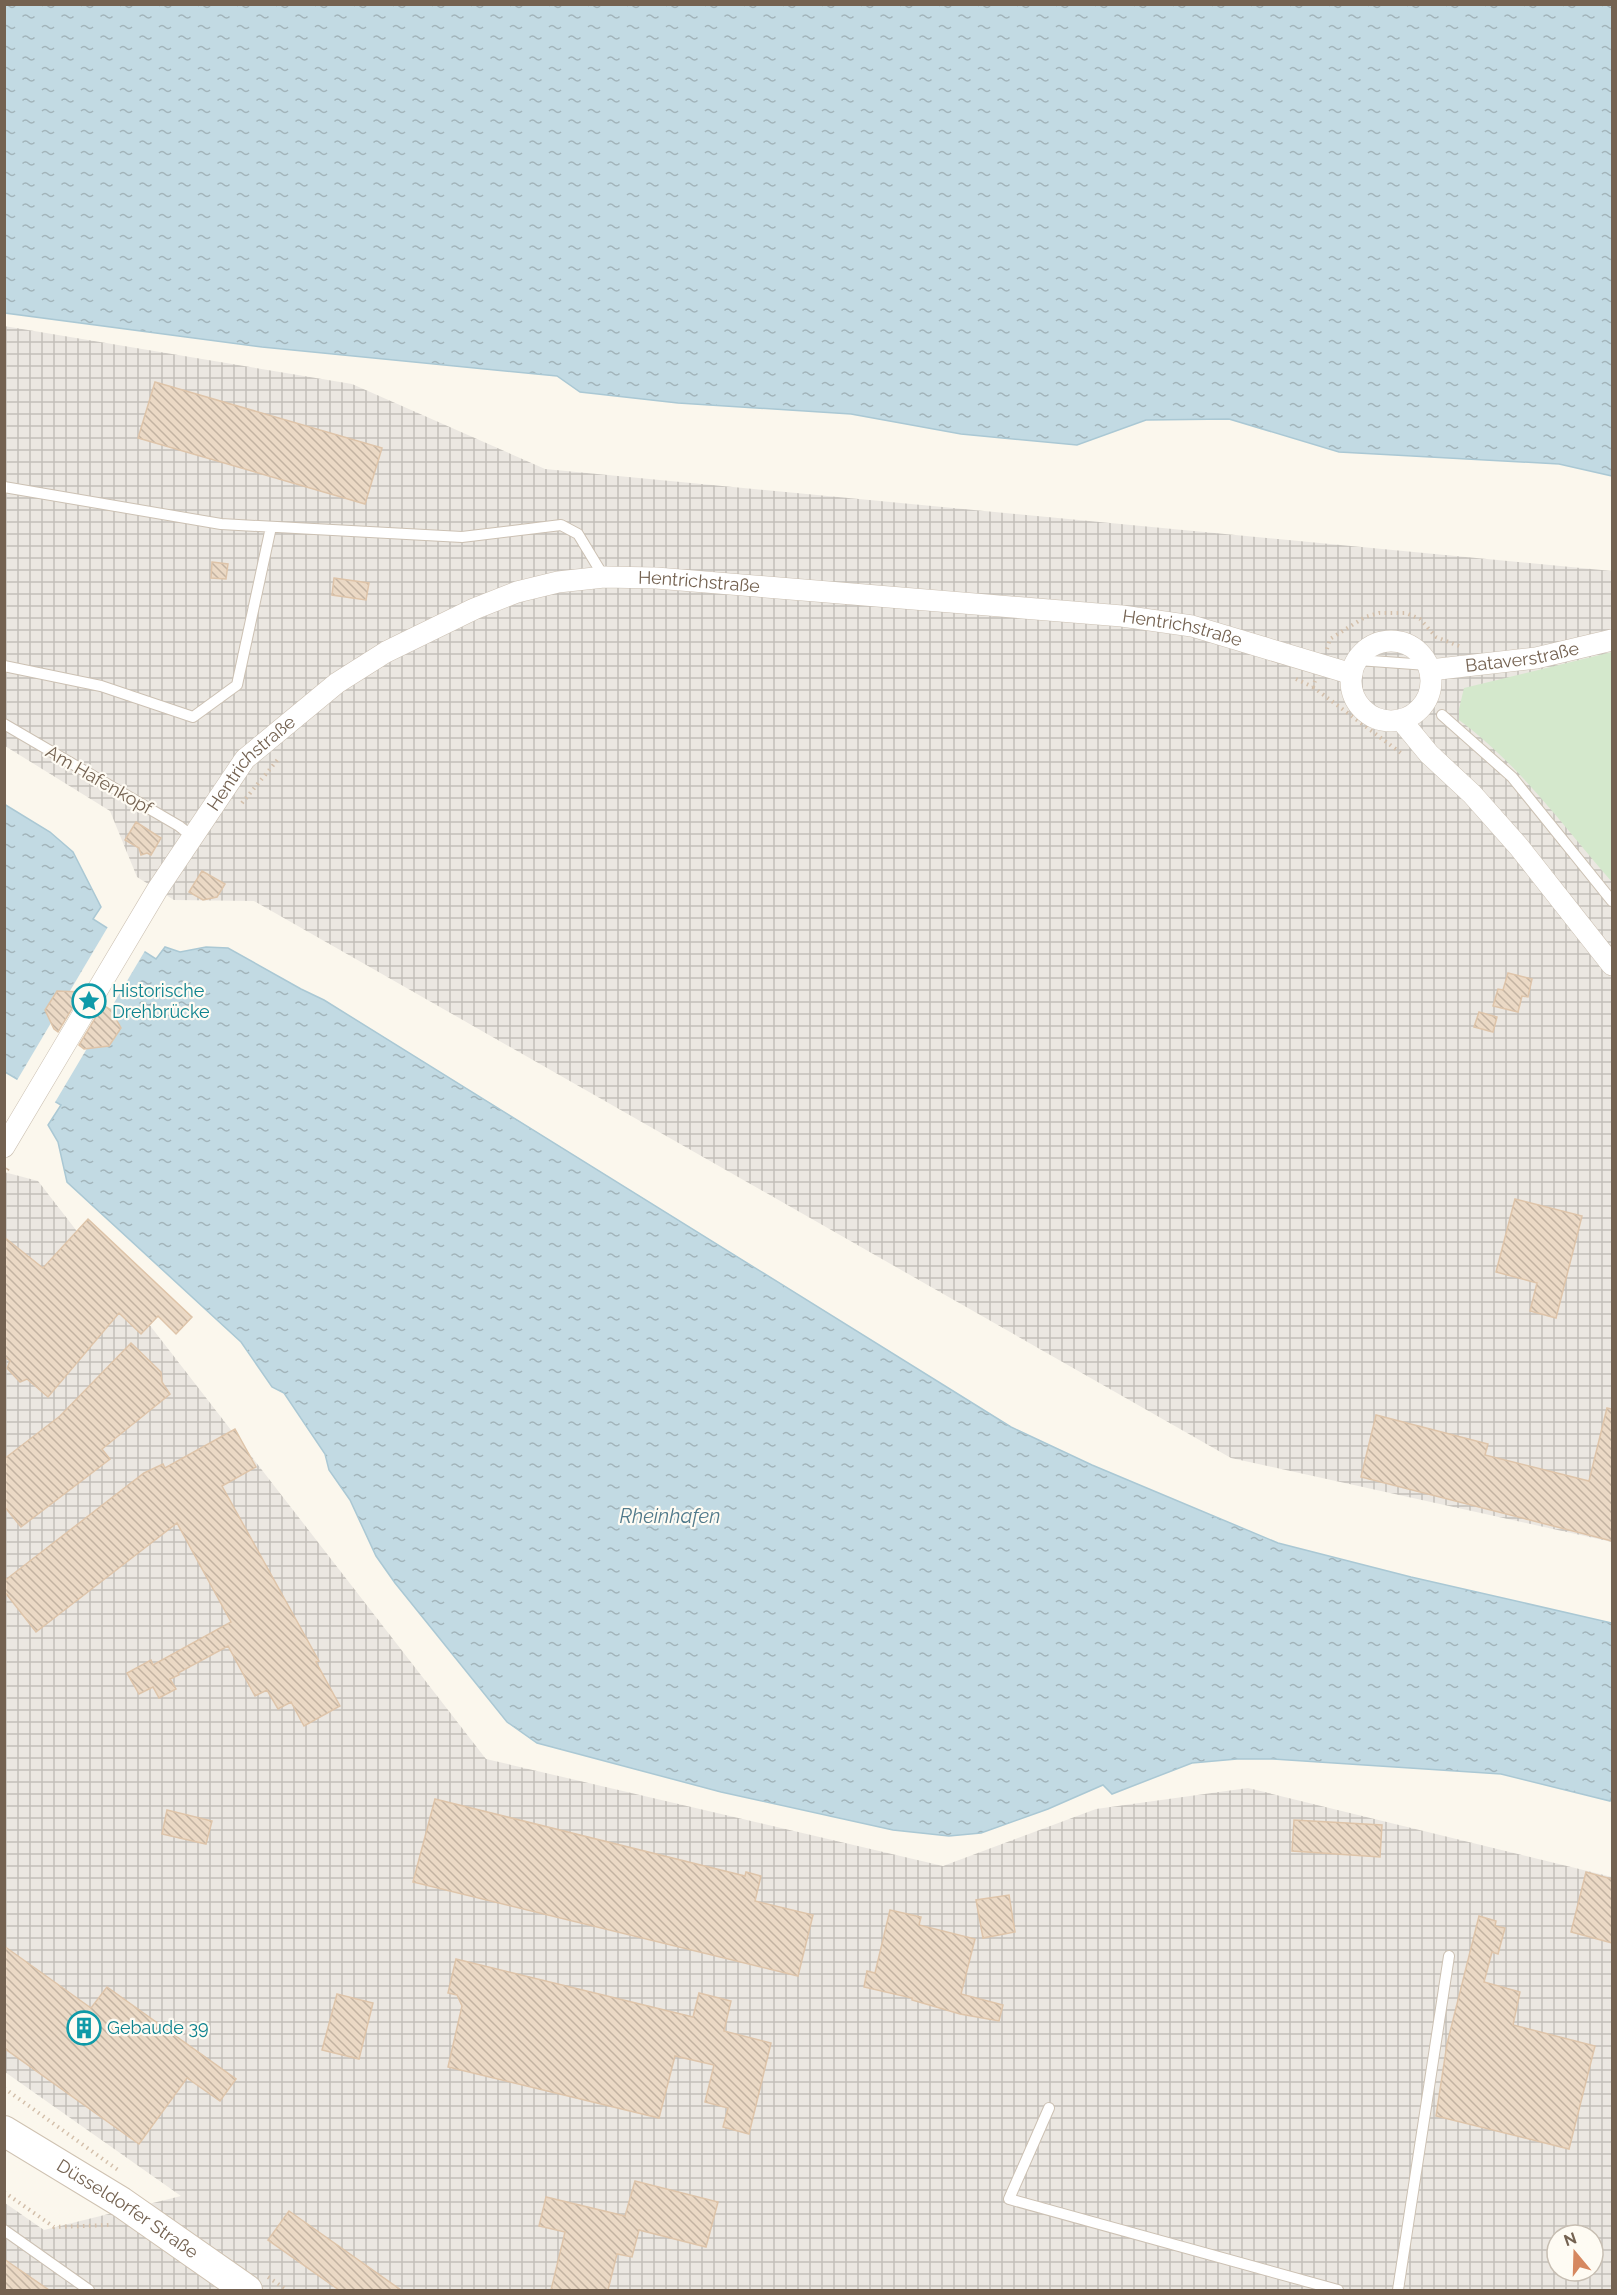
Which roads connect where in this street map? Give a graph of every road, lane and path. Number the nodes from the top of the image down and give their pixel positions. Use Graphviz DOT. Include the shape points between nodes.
graph roads {
  1 [pos="4,487"];
  2 [pos="271,527"];
  3 [pos="604,577"];
  4 [pos="1612,640"];
  5 [pos="1466,649"];
  6 [pos="1321,665"];
  7 [pos="4,666"];
  8 [pos="1355,667"];
  9 [pos="1428,668"];
  10 [pos="1293,678"];
  11 [pos="1442,715"];
  12 [pos="1401,720"];
  13 [pos="4,724"];
  14 [pos="283,755"];
  15 [pos="238,807"];
  16 [pos="193,837"];
  17 [pos="1612,901"];
  18 [pos="1612,966"];
  19 [pos="7,1142"];
  20 [pos="1449,1956"];
  21 [pos="1049,2108"];
  22 [pos="4,2131"];
  23 [pos="4,2192"];
  24 [pos="118,2224"];
  25 [pos="4,2230"];
  26 [pos="89,2290"];
  27 [pos="247,2290"];
  28 [pos="1338,2290"];
  29 [pos="1398,2290"];
  1 -- 2 [label="lane" via="221,524"];
  2 -- 3 [label="lane" via="462,537 561,525 578,534"];
  2 -- 7 [label="lane" via="237,685 194,717 101,686"];
  3 -- 6 [label="street, Hentrichstraße" via="1122,616 1192,626"];
  3 -- 16 [label="street, Hentrichstraße" via="517,592 386,652 337,683 245,759"];
  4 -- 9 [label="street, Bataverstraße" via="1536,658"];
  5 -- 6 [label="path" via="1436,637 1420,619 1406,613 1379,613 1365,617 1330,639"];
  6 -- 8 [label="street, Hentrichstraße"];
  6 -- 10 [label="path" via="1313,687"];
  8 -- 9 [label="street" via="1362,653 1373,645 1392,641 1416,650"];
  8 -- 12 [label="street" via="1351,688 1365,712 1381,720"];
  9 -- 12 [label="street" via="1430,690 1424,704"];
  11 -- 17 [label="lane" via="1512,777"];
  12 -- 18 [label="street" via="1519,847"];
  13 -- 16 [label="lane, Am Hafenkopf"];
  14 -- 15 [label="path"];
  16 -- 19 [label="street, Hentrichstraße" via="157,890"];
  20 -- 29 [label="lane"];
  21 -- 28 [label="lane" via="1009,2199"];
  22 -- 27 [label="main road, Düsseldorfer Straße" via="121,2202"];
  23 -- 24 [label="path" via="54,2227"];
  25 -- 26 [label="lane"];
}
